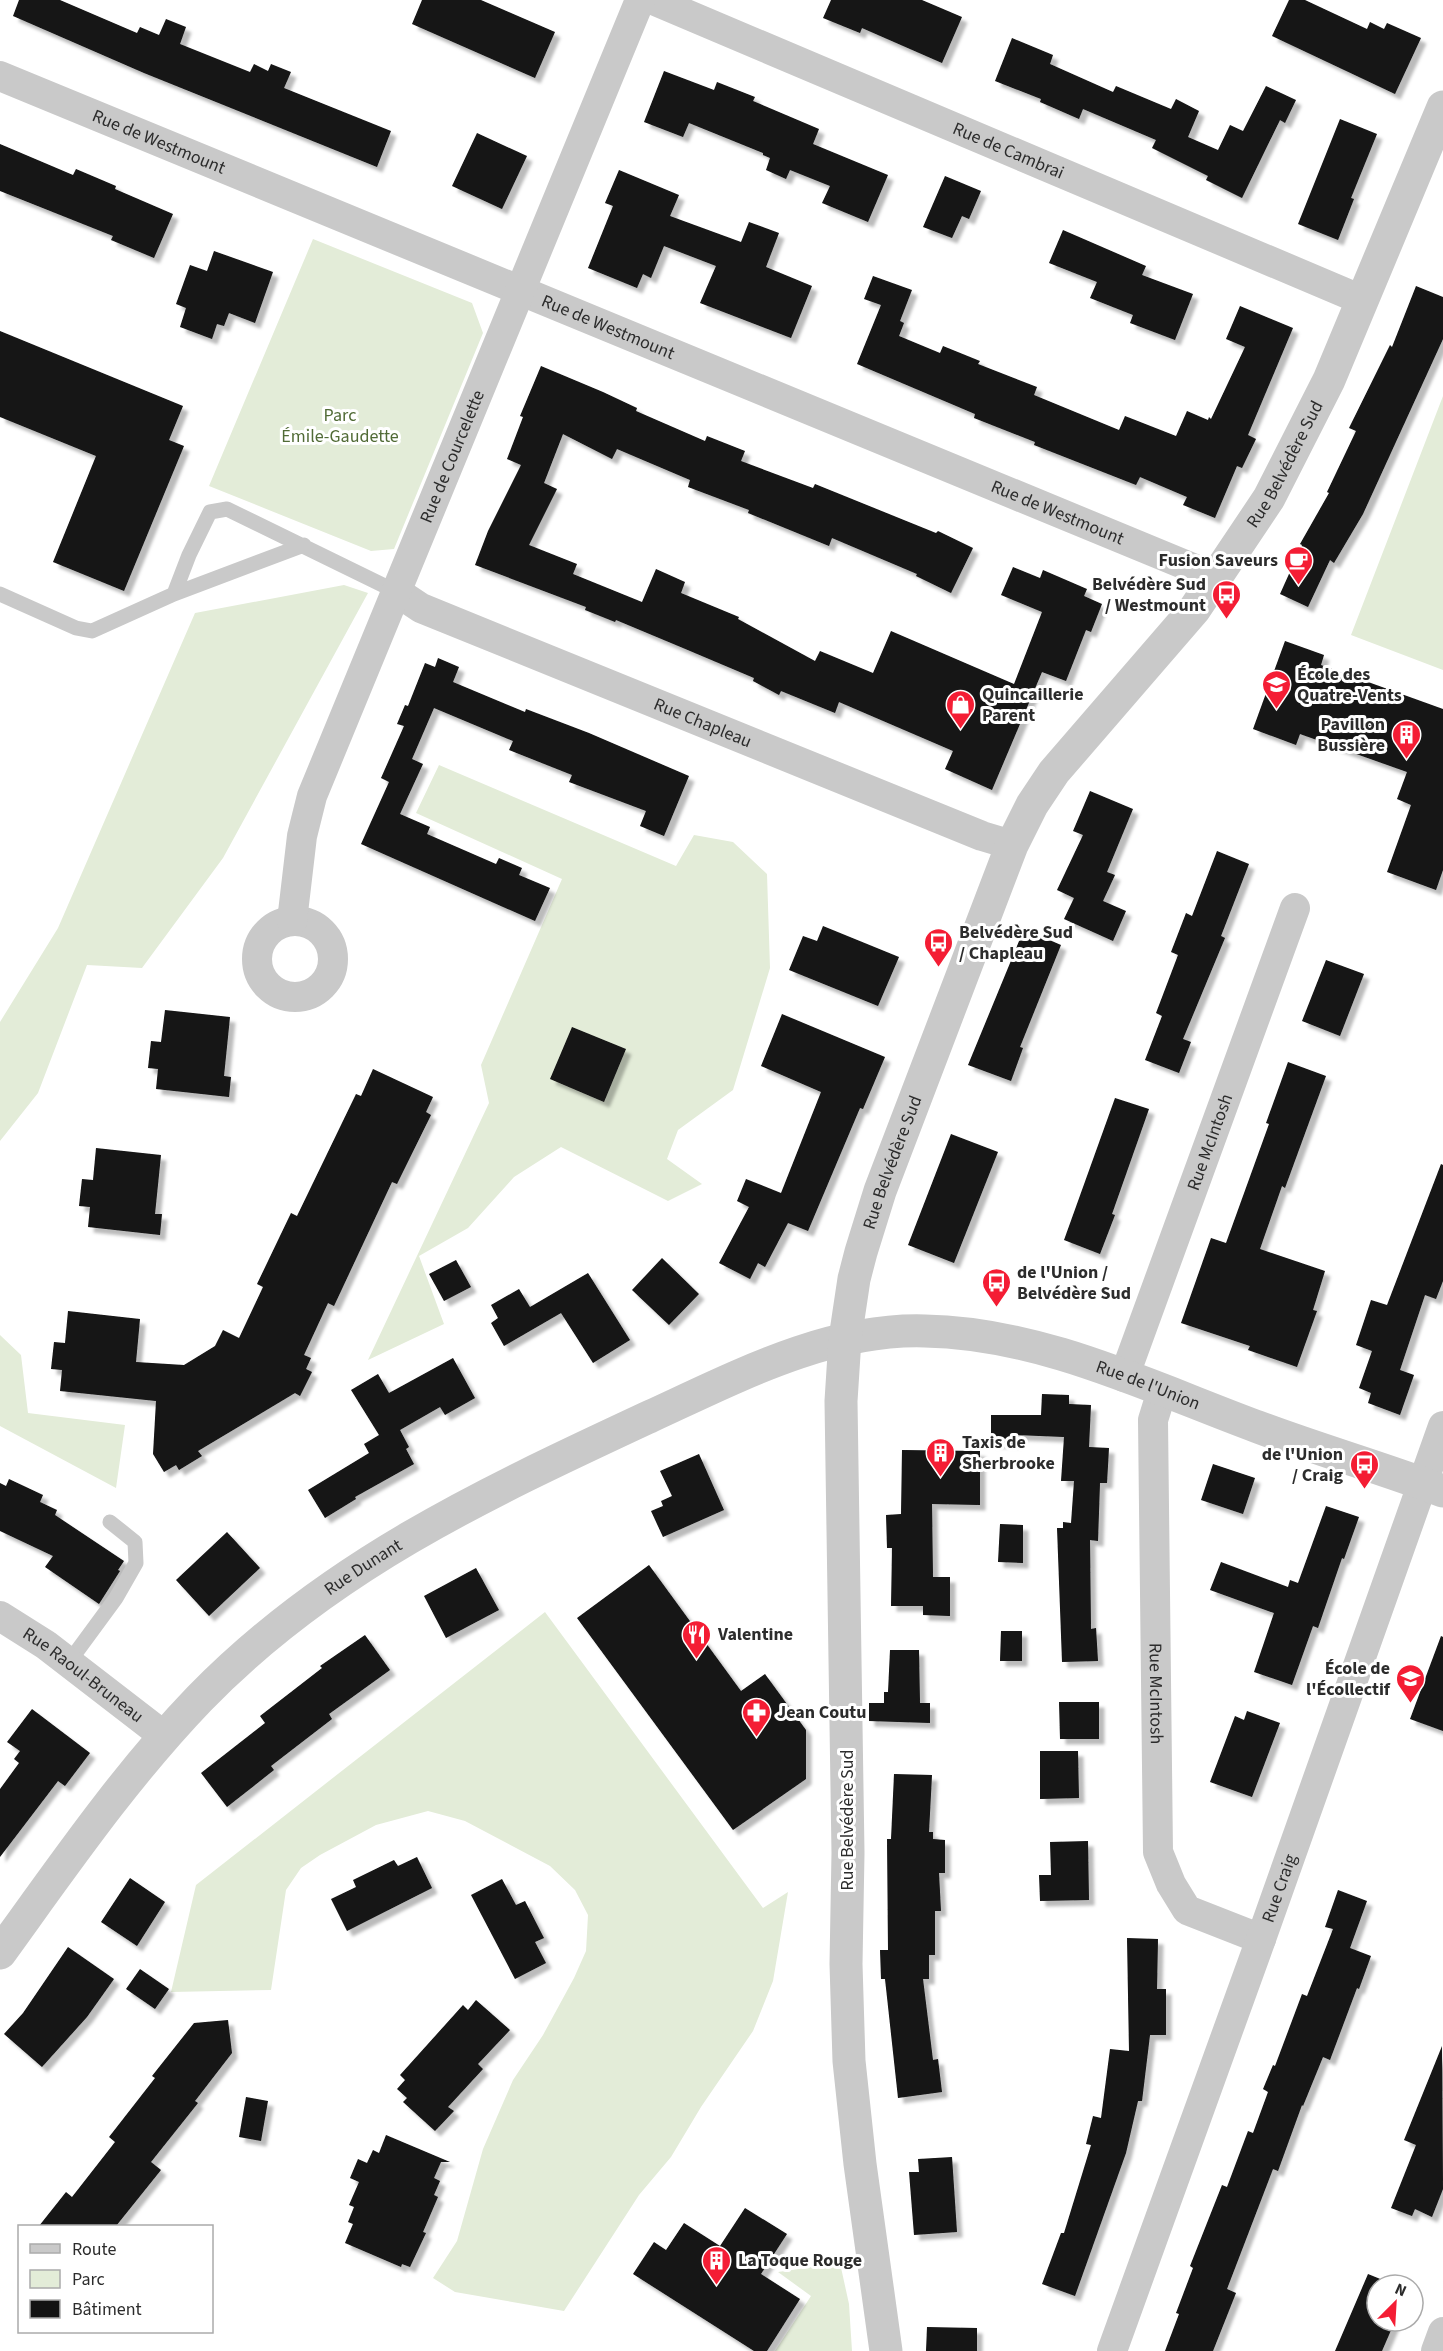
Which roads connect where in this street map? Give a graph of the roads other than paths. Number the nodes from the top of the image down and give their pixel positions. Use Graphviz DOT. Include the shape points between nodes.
graph roads {
  1 [pos="640,0"];
  2 [pos="653,0"];
  3 [pos="0,76"];
  4 [pos="1443,108"];
  5 [pos="520,291"];
  6 [pos="1362,300"];
  7 [pos="304,545"];
  8 [pos="1217,578"];
  9 [pos="397,592"];
  10 [pos="0,594"];
  11 [pos="174,594"];
  12 [pos="1012,845"];
  13 [pos="1295,908"];
  14 [pos="292,921"];
  15 [pos="845,1339"];
  16 [pos="1124,1377"];
  17 [pos="1162,1391"];
  18 [pos="1443,1426"];
  19 [pos="1432,1487"];
  20 [pos="110,1521"];
  21 [pos="0,1616"];
  22 [pos="69,1662"];
  23 [pos="164,1736"];
  24 [pos="1261,1939"];
  25 [pos="0,1953"];
  26 [pos="1443,2332"];
  27 [pos="886,2351"];
  28 [pos="1112,2351"];
  29 [pos="1436,2351"];
  1 -- 5 [label="street, Rue de Courcelette"];
  2 -- 6 [label="street, Rue de Cambrai"];
  3 -- 5 [label="street, Rue de Westmount"];
  4 -- 6 [label="street, Rue Belvédère Sud"];
  5 -- 8 [label="street, Rue de Westmount"];
  5 -- 9 [label="street, Rue de Courcelette"];
  6 -- 8 [label="street, Rue Belvédère Sud" via="1329,380 1269,498"];
  7 -- 9 [label="lane"];
  7 -- 11 [label="lane"];
  7 -- 11 [label="lane" via="227,509 210,512"];
  8 -- 12 [label="street, Rue Belvédère Sud" via="1054,772"];
  9 -- 12 [label="street, Rue Chapleau" via="421,608"];
  9 -- 14 [label="street, Rue de Courcelette" via="312,796 302,836"];
  10 -- 11 [label="lane" via="76,628 92,631"];
  12 -- 15 [label="street, Rue Belvédère Sud" via="880,1191 854,1279"];
  13 -- 16 [label="street, Rue McIntosh"];
  15 -- 16 [label="street, Rue de l'Union" via="922,1330 963,1333 1081,1360"];
  15 -- 23 [label="street, Rue Dunant" via="778,1361 701,1394 423,1528 285,1621 202,1695"];
  15 -- 27 [label="street, Rue Belvédère Sud" via="841,1401 849,2061"];
  16 -- 17 [label="street, Rue de l'Union"];
  17 -- 19 [label="street, Rue de l'Union"];
  17 -- 24 [label="street, Rue McIntosh" via="1153,1420 1158,1852 1187,1910"];
  18 -- 19 [label="street, Rue Craig"];
  19 -- 24 [label="street, Rue Craig"];
  20 -- 22 [label="lane" via="135,1542 136,1563 116,1598"];
  21 -- 22 [label="street, Rue Raoul-Bruneau"];
  22 -- 23 [label="street, Rue Raoul-Bruneau"];
  23 -- 25 [label="street, Rue Dunant" via="108,1805"];
  24 -- 28 [label="street, Rue Craig"];
  26 -- 29 [label="street"];
}
